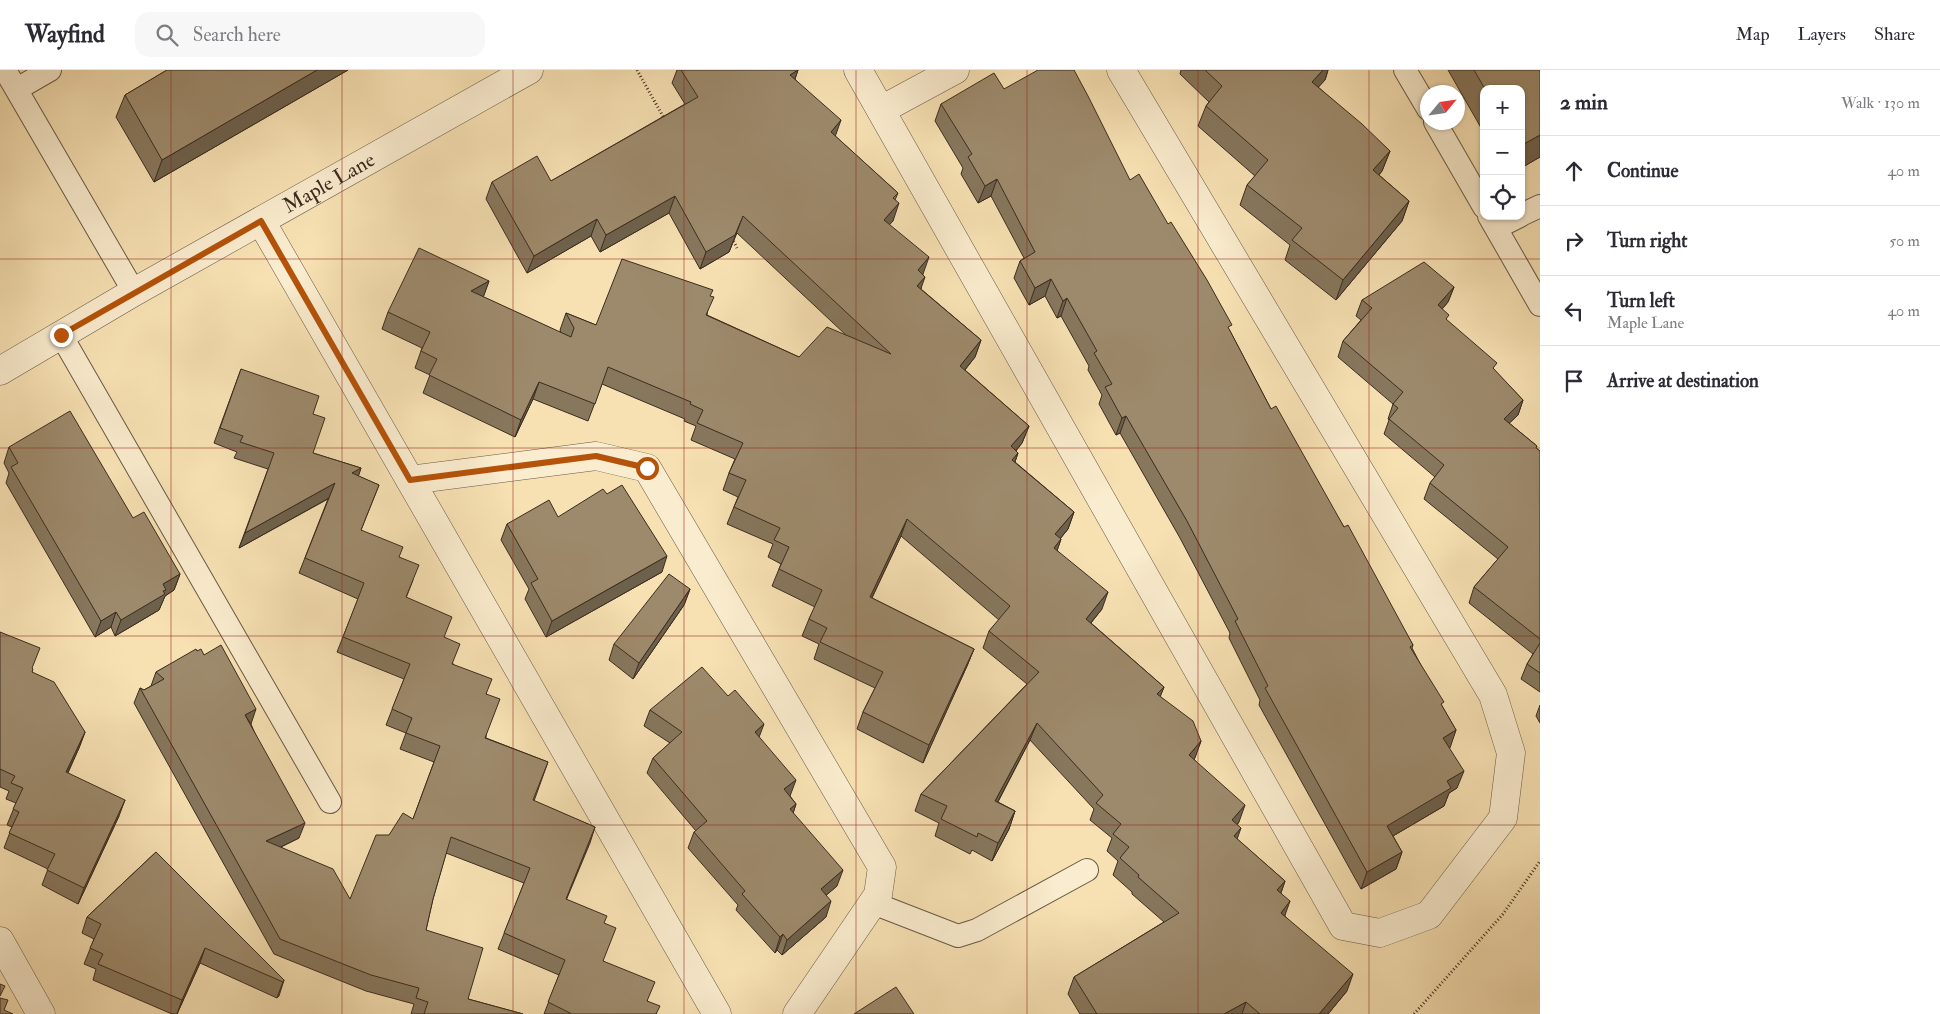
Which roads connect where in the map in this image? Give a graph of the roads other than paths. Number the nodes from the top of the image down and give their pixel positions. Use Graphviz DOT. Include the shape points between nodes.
graph roads {
  1 [pos="5,70"];
  2 [pos="50,70"];
  3 [pos="529,70"];
  4 [pos="858,70"];
  5 [pos="955,70"];
  6 [pos="1121,70"];
  7 [pos="1405,70"];
  8 [pos="16,89"];
  9 [pos="1420,95"];
  10 [pos="881,110"];
  11 [pos="1441,130"];
  12 [pos="1480,200"];
  13 [pos="1540,206"];
  14 [pos="1525,214"];
  15 [pos="261,221"];
  16 [pos="1493,222"];
  17 [pos="134,292"];
  18 [pos="1540,305"];
  19 [pos="61,335"];
  20 [pos="0,371"];
  21 [pos="410,480"];
  22 [pos="330,802"];
  23 [pos="1087,870"];
  24 [pos="873,903"];
  25 [pos="0,941"];
  26 [pos="41,1014"];
  27 [pos="716,1014"];
  28 [pos="797,1014"];
  1 -- 8 [label="lane"];
  2 -- 8 [label="lane"];
  3 -- 15 [label="street, Maple Lane"];
  4 -- 10 [label="street"];
  5 -- 10 [label="street"];
  6 -- 10 [label="street" via="1493,695 1511,753 1503,818 1429,915 1380,933 1343,926"];
  7 -- 9 [label="lane"];
  8 -- 17 [label="lane"];
  11 -- 12 [label="lane"];
  13 -- 14 [label="lane"];
  15 -- 17 [label="street, Maple Lane"];
  15 -- 21 [label="street"];
  16 -- 18 [label="lane"];
  17 -- 19 [label="street, Maple Lane"];
  19 -- 20 [label="street, Maple Lane"];
  19 -- 22 [label="lane"];
  21 -- 24 [label="street" via="596,456 647,468 882,867 878,895"];
  21 -- 27 [label="street"];
  23 -- 24 [label="lane" via="977,930 958,936"];
  24 -- 28 [label="street"];
  25 -- 26 [label="street"];
}
